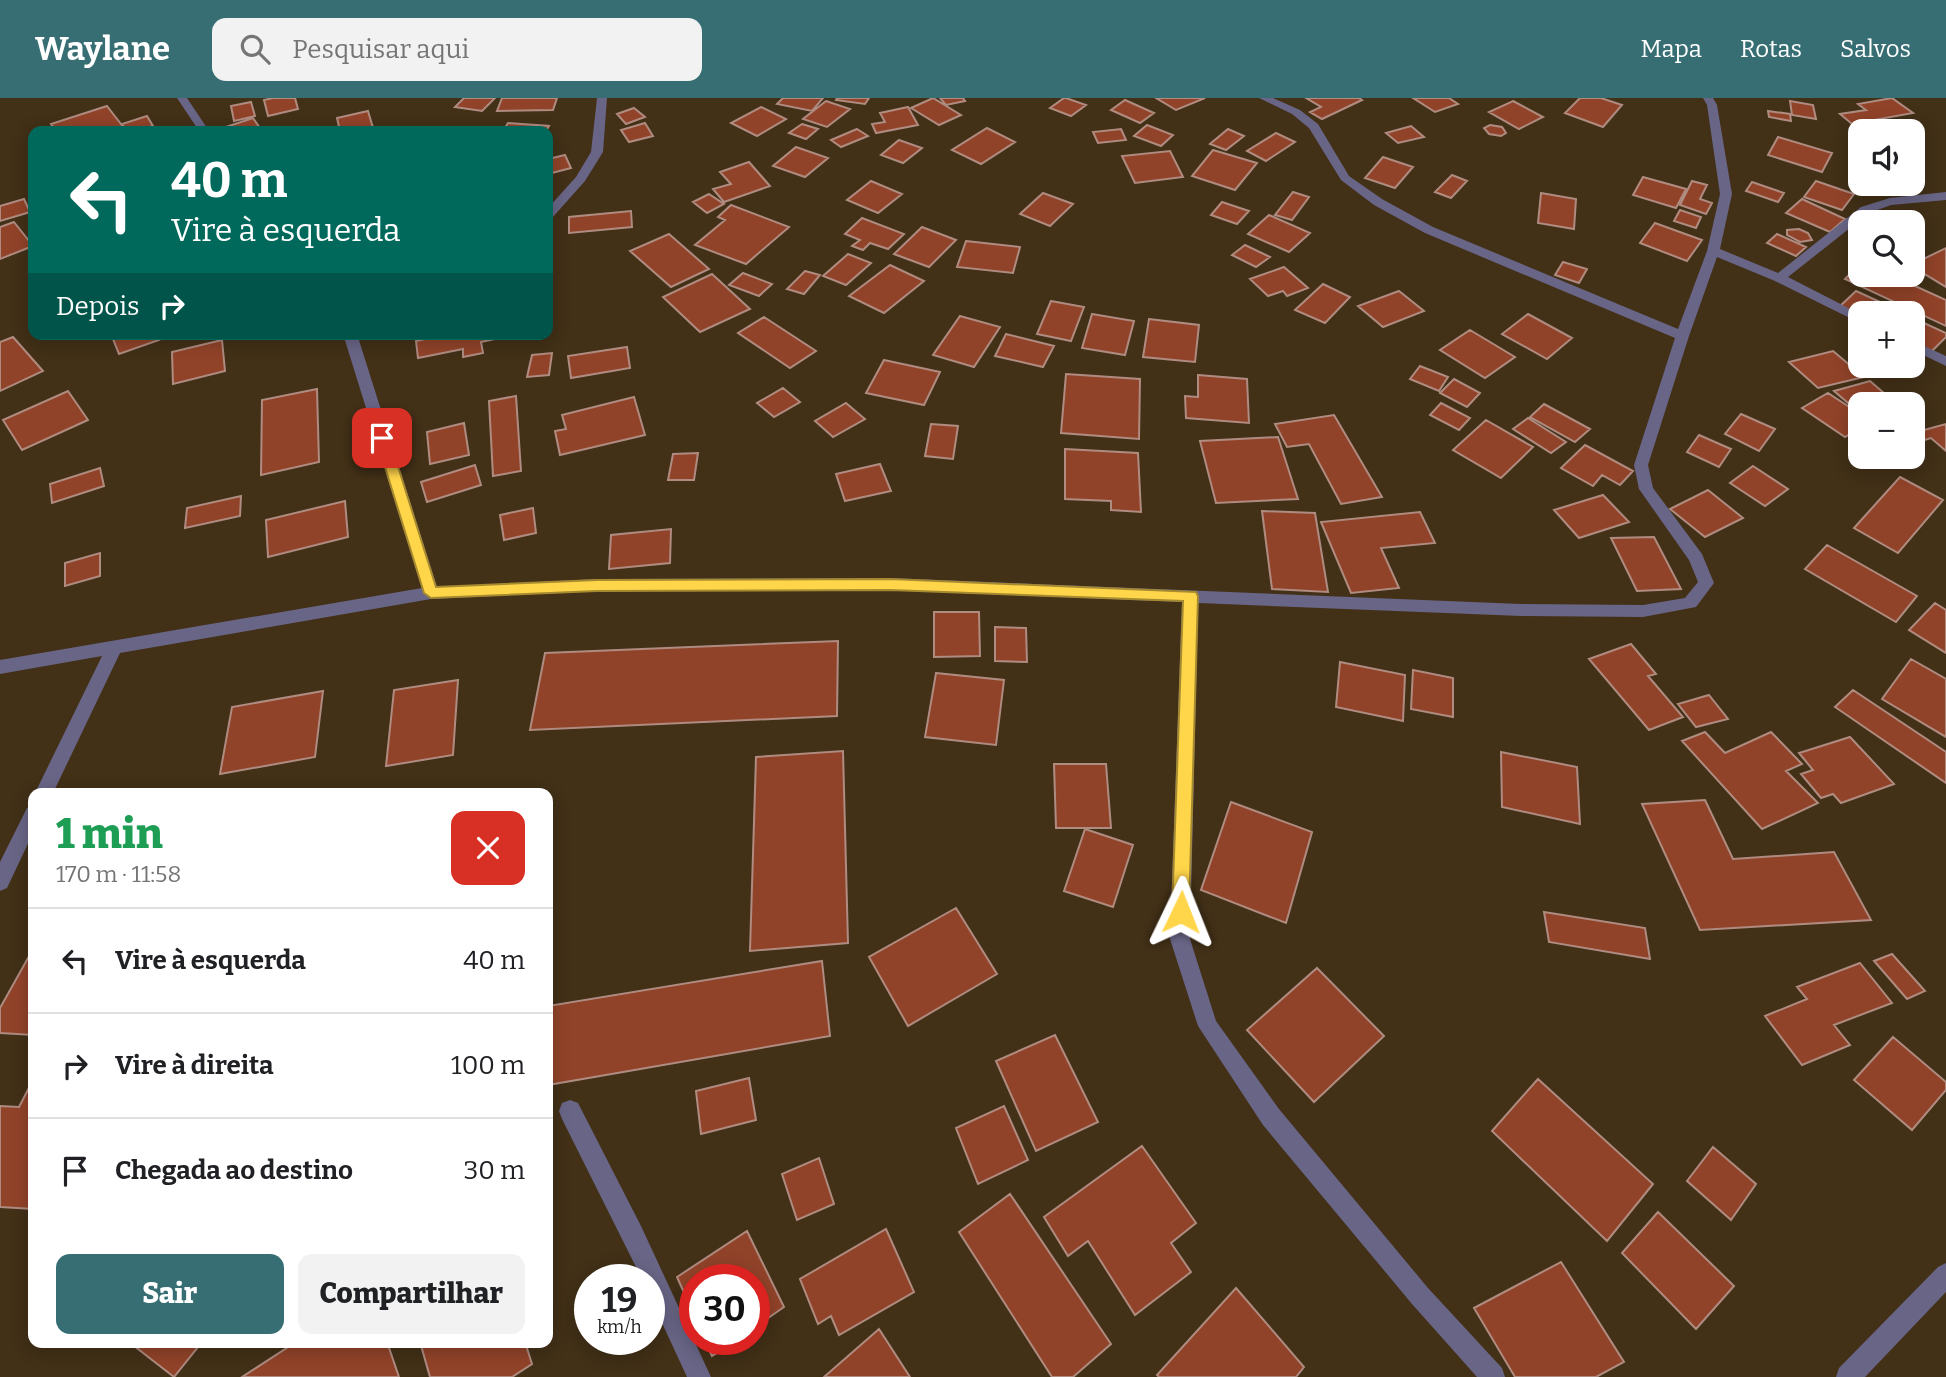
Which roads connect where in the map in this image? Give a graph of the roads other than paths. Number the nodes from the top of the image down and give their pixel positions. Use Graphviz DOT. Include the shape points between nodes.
graph roads {
  1 [pos="182,98"];
  2 [pos="602,98"];
  3 [pos="1264,98"];
  4 [pos="1708,98"];
  5 [pos="201,126"];
  6 [pos="1946,196"];
  7 [pos="553,210"];
  8 [pos="1713,251"];
  9 [pos="1779,278"];
  10 [pos="1848,313"];
  11 [pos="1682,335"];
  12 [pos="352,340"];
  13 [pos="1925,351"];
  14 [pos="1946,362"];
  15 [pos="431,593"];
  16 [pos="1190,596"];
  17 [pos="115,646"];
  18 [pos="0,667"];
  19 [pos="46,788"];
  20 [pos="28,824"];
  21 [pos="0,882"];
  22 [pos="570,1111"];
  23 [pos="1946,1275"];
  24 [pos="699,1377"];
  25 [pos="1493,1377"];
  26 [pos="1848,1377"];
  1 -- 5 [label="street"];
  2 -- 7 [label="street" via="597,152 581,179"];
  3 -- 11 [label="street" via="1314,126 1345,178 1378,202 1429,230"];
  4 -- 8 [label="street" via="1726,194"];
  6 -- 9 [label="street" via="1890,202 1865,210"];
  8 -- 9 [label="street"];
  8 -- 11 [label="street"];
  9 -- 10 [label="street"];
  11 -- 16 [label="street" via="1641,465 1646,489 1696,558 1706,583 1690,603 1643,611 1521,610"];
  12 -- 15 [label="street"];
  13 -- 14 [label="street"];
  15 -- 16 [label="street" via="597,585 890,584"];
  15 -- 17 [label="street"];
  16 -- 25 [label="street" via="1180,939 1208,1026 1271,1117"];
  17 -- 18 [label="street"];
  17 -- 19 [label="street"];
  20 -- 21 [label="street"];
  22 -- 24 [label="street"];
  23 -- 26 [label="street"];
}
